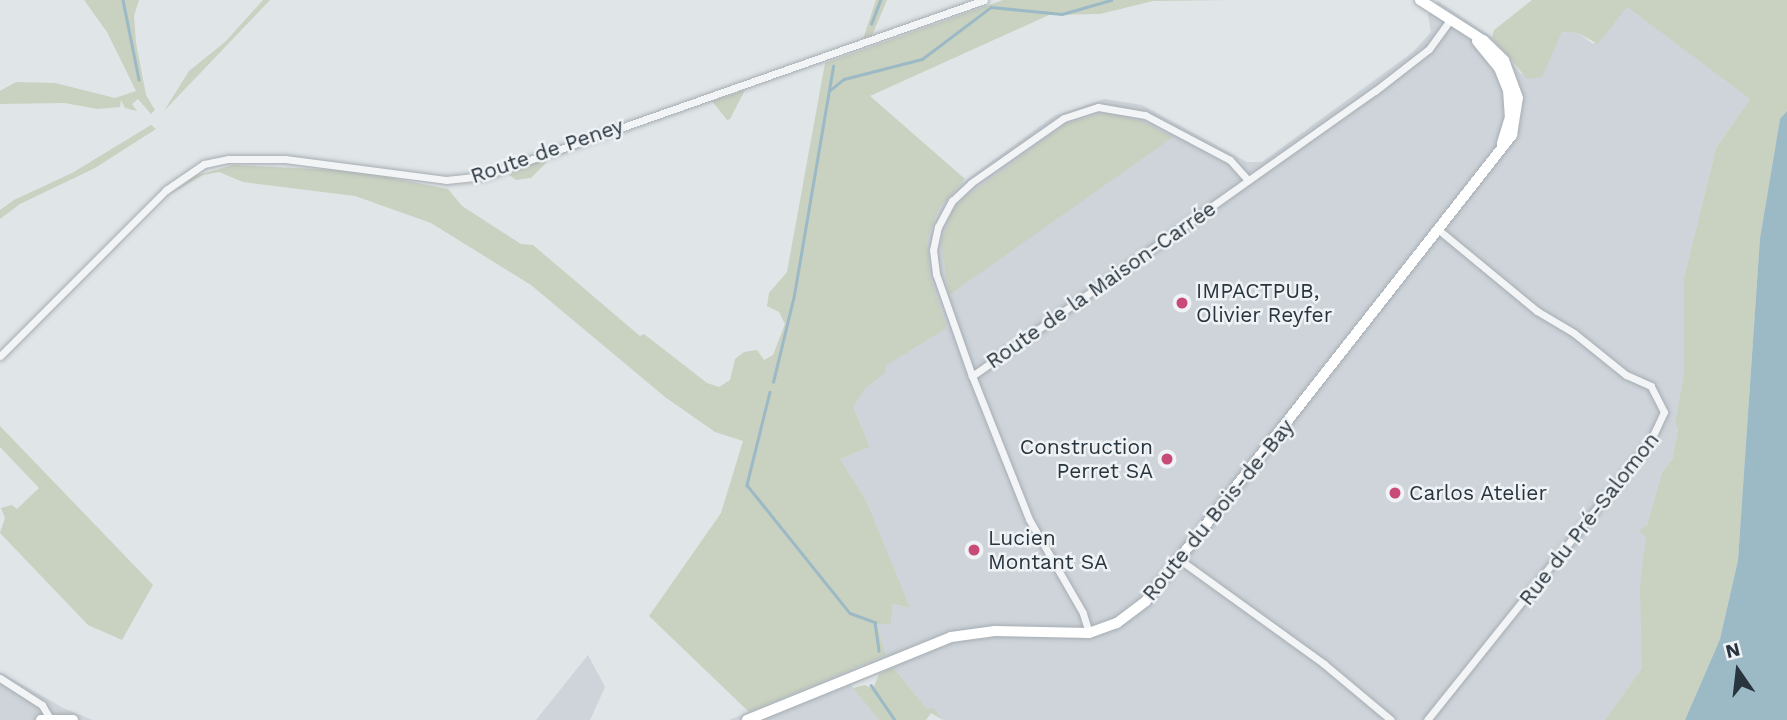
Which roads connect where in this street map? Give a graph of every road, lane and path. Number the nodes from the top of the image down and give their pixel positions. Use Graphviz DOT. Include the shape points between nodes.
graph roads {
  1 [pos="984,0"];
  2 [pos="1420,0"];
  3 [pos="1450,20"];
  4 [pos="1248,180"];
  5 [pos="1440,231"];
  6 [pos="0,356"];
  7 [pos="972,376"];
  8 [pos="1180,560"];
  9 [pos="1089,633"];
  10 [pos="0,678"];
  11 [pos="46,719"];
  12 [pos="73,720"];
  13 [pos="747,720"];
  14 [pos="1391,720"];
  15 [pos="1427,720"];
  1 -- 6 [label="street, Route de Peney" via="484,177 431,179 364,166 285,159 228,159 204,164 166,190"];
  2 -- 3 [label="main road, Route du Bois-de-Bay"];
  3 -- 4 [label="street, Route de la Maison-Carrée" via="1413,62"];
  3 -- 5 [label="main road, Route du Bois-de-Bay" via="1497,52 1516,83 1517,120 1500,151"];
  4 -- 7 [label="street, Route de la Maison-Carrée"];
  4 -- 7 [label="street" via="1230,160 1144,115 1113,106 1090,108 1064,118 1004,159 952,201 934,243 939,284"];
  5 -- 8 [label="main road, Route du Bois-de-Bay"];
  5 -- 15 [label="street, Rue du Pré-Salomon" via="1537,311 1574,333 1626,375 1651,386 1664,412 1650,442"];
  7 -- 9 [label="street, Route de la Maison-Carrée" via="1029,519 1082,611"];
  8 -- 9 [label="main road, Route du Bois-de-Bay" via="1137,610"];
  8 -- 14 [label="street" via="1324,664"];
  9 -- 13 [label="main road, Route du Bois-de-Bay" via="966,633"];
  10 -- 11 [label="street" via="42,705"];
  11 -- 12 [label="main road"];
}
